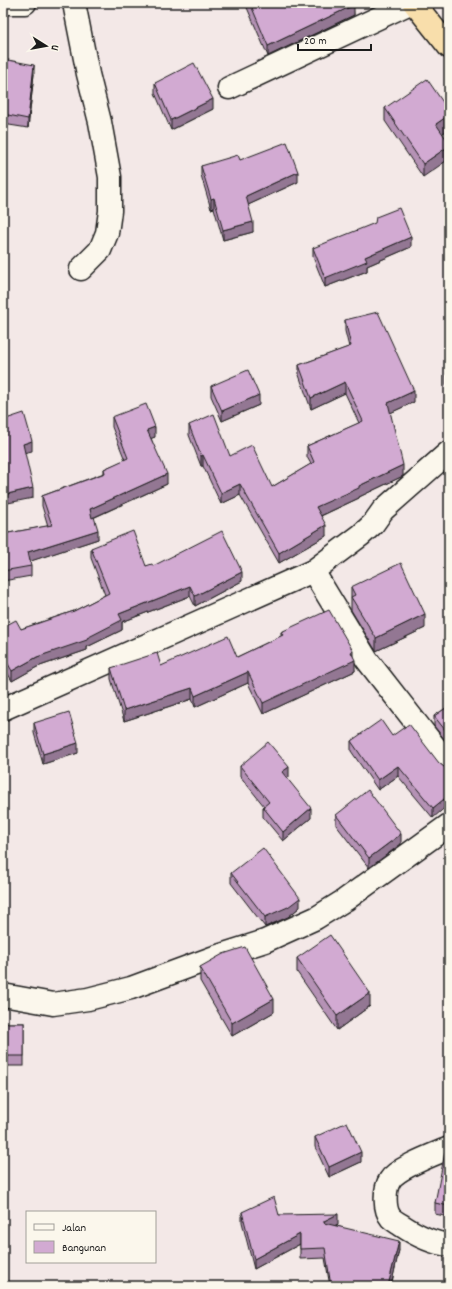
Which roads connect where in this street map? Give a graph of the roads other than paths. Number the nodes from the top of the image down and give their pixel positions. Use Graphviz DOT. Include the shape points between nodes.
graph roads {
  1 [pos="3,3"];
  2 [pos="25,3"];
  3 [pos="74,3"];
  4 [pos="410,3"];
  5 [pos="414,3"];
  6 [pos="449,47"];
  7 [pos="229,88"];
  8 [pos="80,270"];
  9 [pos="449,452"];
  10 [pos="313,571"];
  11 [pos="3,709"];
  12 [pos="449,765"];
  13 [pos="449,825"];
  14 [pos="3,995"];
  15 [pos="449,1148"];
  16 [pos="449,1245"];
  1 -- 2 [label="street"];
  3 -- 8 [label="street" via="110,177 107,233 100,250"];
  4 -- 7 [label="street"];
  5 -- 6 [label="highway"];
  9 -- 10 [label="street" via="383,510 361,535"];
  10 -- 11 [label="street"];
  10 -- 12 [label="street" via="367,660"];
  13 -- 14 [label="street" via="345,900 316,918 265,941 131,988 88,999 53,1004"];
  15 -- 16 [label="street" via="404,1169 390,1179 385,1196 391,1218 425,1239"];
}
